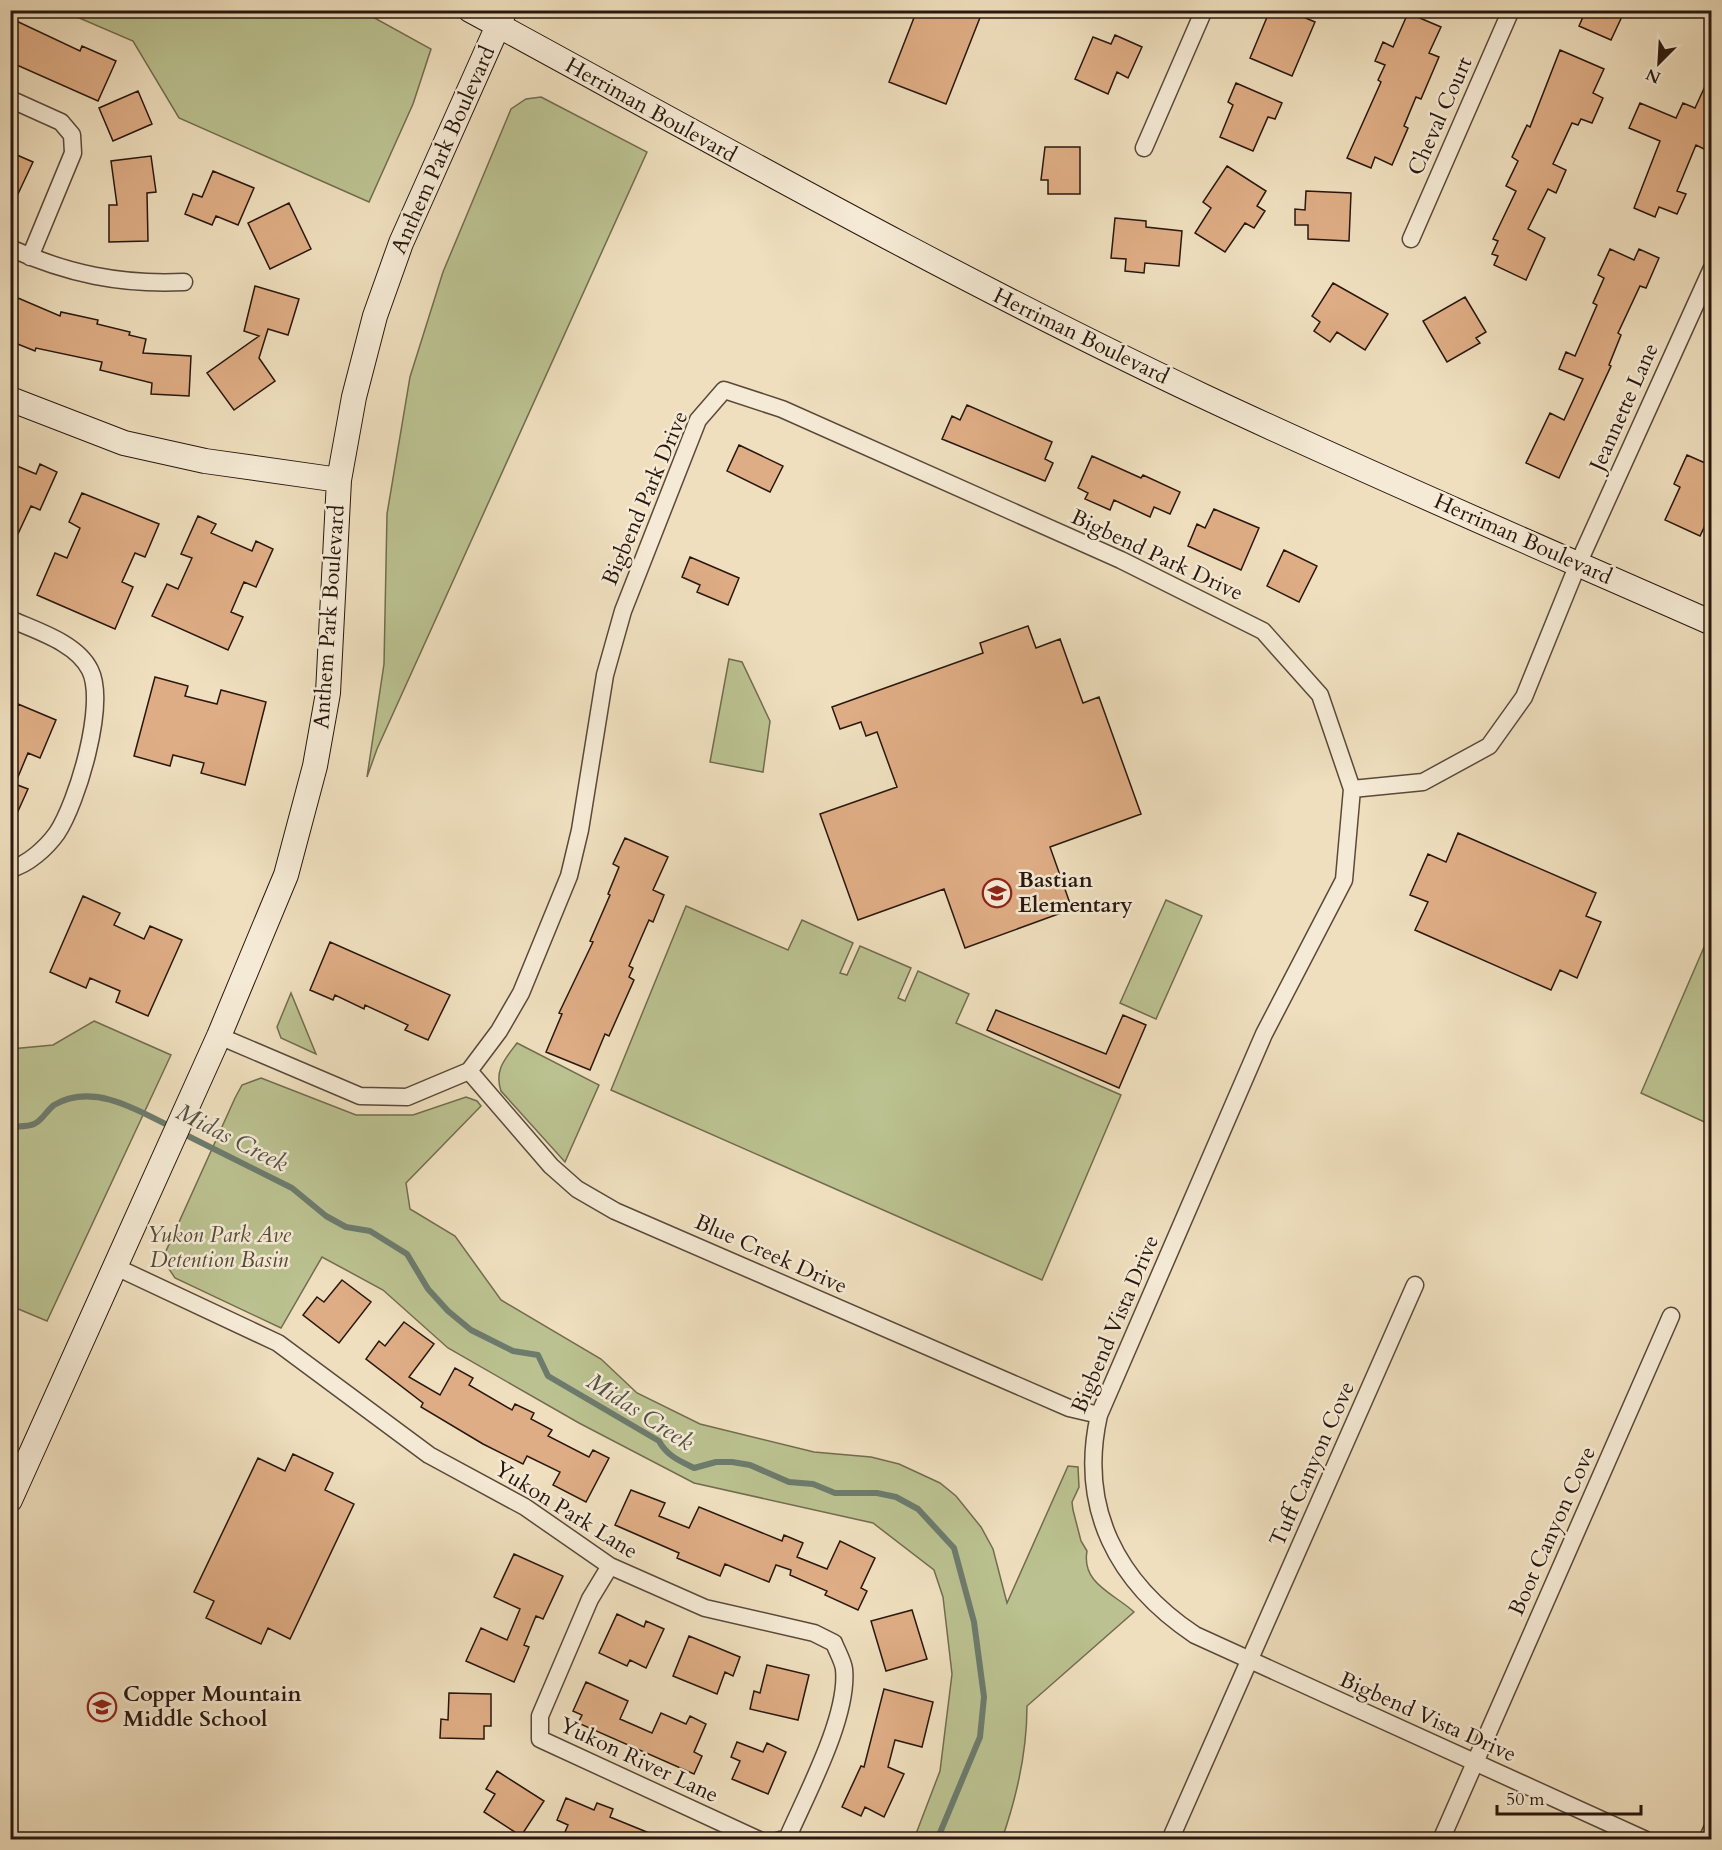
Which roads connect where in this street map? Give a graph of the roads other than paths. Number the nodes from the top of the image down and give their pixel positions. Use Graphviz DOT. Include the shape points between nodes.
graph roads {
  1 [pos="470,10"];
  2 [pos="1204,10"];
  3 [pos="1511,10"];
  4 [pos="501,18"];
  5 [pos="10,99"];
  6 [pos="1144,148"];
  7 [pos="1411,239"];
  8 [pos="10,248"];
  9 [pos="30,257"];
  10 [pos="1712,268"];
  11 [pos="183,282"];
  12 [pos="10,399"];
  13 [pos="339,480"];
  14 [pos="1578,564"];
  15 [pos="10,619"];
  16 [pos="1712,623"];
  17 [pos="1353,789"];
  18 [pos="10,869"];
  19 [pos="219,1036"];
  20 [pos="469,1071"];
  21 [pos="116,1267"];
  22 [pos="1415,1285"];
  23 [pos="1671,1316"];
  24 [pos="1099,1414"];
  25 [pos="10,1500"];
  26 [pos="609,1566"];
  27 [pos="1251,1662"];
  28 [pos="1475,1764"];
  29 [pos="1712,1829"];
  30 [pos="759,1839"];
  31 [pos="780,1839"];
  32 [pos="787,1839"];
  33 [pos="1170,1839"];
  34 [pos="1441,1839"];
  35 [pos="1646,1839"];
  36 [pos="1707,1839"];
  1 -- 4 [label="main road, Herriman Boulevard"];
  2 -- 6 [label="street"];
  3 -- 7 [label="street, Cheval Court"];
  4 -- 13 [label="main road, Anthem Park Boulevard" via="426,182 375,316 354,397"];
  4 -- 14 [label="main road, Herriman Boulevard" via="757,168 975,283 1203,396"];
  5 -- 9 [label="street" via="61,122 72,135 73,153"];
  8 -- 9 [label="street"];
  9 -- 11 [label="street" via="68,271 143,284"];
  10 -- 14 [label="street, Jeannette Lane"];
  12 -- 13 [label="main road" via="124,443 205,460"];
  13 -- 19 [label="main road, Anthem Park Boulevard" via="328,693 315,766 286,875"];
  14 -- 16 [label="main road, Herriman Boulevard"];
  14 -- 17 [label="street, Jeannette Lane" via="1524,697 1489,746 1423,782"];
  15 -- 18 [label="street" via="64,644 88,666 96,692 96,715 67,815 42,850"];
  17 -- 20 [label="street, Bigbend Park Drive" via="1320,695 1263,631 1121,560 782,409 724,390 698,420 623,611 605,675 569,876 521,993"];
  17 -- 24 [label="street, Bigbend Vista Drive" via="1344,879 1264,1034"];
  19 -- 20 [label="street" via="360,1096 407,1097"];
  19 -- 21 [label="main road, Anthem Park Boulevard"];
  20 -- 24 [label="street, Blue Creek Drive" via="550,1166 577,1189 615,1211 1069,1408"];
  21 -- 25 [label="main road, Anthem Park Boulevard"];
  21 -- 26 [label="street, Yukon Park Lane" via="278,1343 429,1455 525,1507"];
  22 -- 27 [label="street, Tuff Canyon Cove"];
  23 -- 28 [label="street, Boot Canyon Cove"];
  24 -- 27 [label="street, Bigbend Vista Drive" via="1092,1454 1094,1489 1117,1556 1144,1594 1178,1623"];
  26 -- 30 [label="street, Yukon River Lane" via="590,1599 540,1716 540,1739"];
  26 -- 32 [label="street, Yukon Park Lane" via="705,1608 814,1633 834,1643 844,1668 840,1704 831,1736"];
  27 -- 28 [label="street, Bigbend Vista Drive"];
  27 -- 33 [label="street, Tuff Canyon Cove"];
  28 -- 34 [label="street, Boot Canyon Cove"];
  28 -- 35 [label="street, Bigbend Vista Drive"];
  29 -- 36 [label="street"];
  31 -- 32 [label="street"];
}
